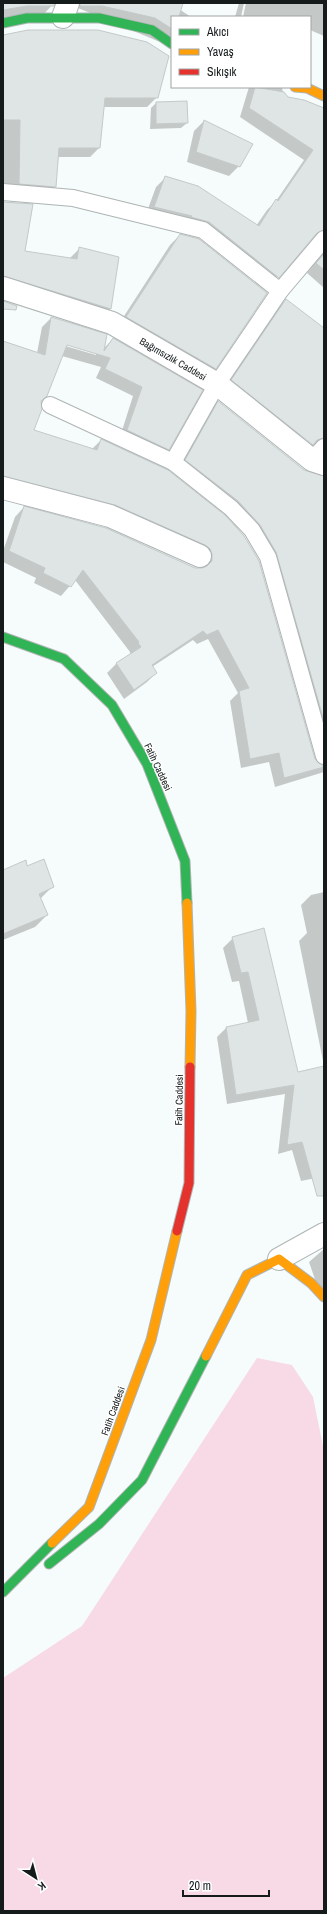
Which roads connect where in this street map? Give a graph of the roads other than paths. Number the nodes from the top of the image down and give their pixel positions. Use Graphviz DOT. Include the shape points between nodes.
graph roads {
  1 [pos="66,10"];
  2 [pos="3,23"];
  3 [pos="171,43"];
  4 [pos="307,88"];
  5 [pos="324,96"];
  6 [pos="3,192"];
  7 [pos="324,239"];
  8 [pos="3,288"];
  9 [pos="280,291"];
  10 [pos="218,384"];
  11 [pos="50,405"];
  12 [pos="320,457"];
  13 [pos="173,462"];
  14 [pos="3,488"];
  15 [pos="200,556"];
  16 [pos="3,637"];
  17 [pos="324,756"];
  18 [pos="324,1234"];
  19 [pos="279,1259"];
  20 [pos="324,1297"];
  21 [pos="41,1570"];
  22 [pos="29,1579"];
  23 [pos="3,1592"];
  24 [pos="3,1599"];
  1 -- 2 [label="street"];
  1 -- 3 [label="street" via="152,30"];
  4 -- 5 [label="street"];
  6 -- 9 [label="lane" via="73,198 203,230"];
  7 -- 9 [label="lane"];
  8 -- 10 [label="street, Bağımsızlık Caddesi" via="112,323"];
  9 -- 10 [label="lane"];
  10 -- 12 [label="street, Bağımsızlık Caddesi"];
  10 -- 13 [label="lane"];
  11 -- 13 [label="lane"];
  13 -- 17 [label="lane" via="231,508 252,530 268,557"];
  14 -- 15 [label="street" via="110,516"];
  16 -- 23 [label="street, Fatih Caddesi" via="64,659 112,705 147,764 185,861 191,1011 189,1183 151,1340 90,1507"];
  18 -- 19 [label="street"];
  19 -- 20 [label="street" via="311,1283"];
  19 -- 21 [label="street" via="247,1275 142,1480 100,1524"];
  22 -- 24 [label="street"];
}
